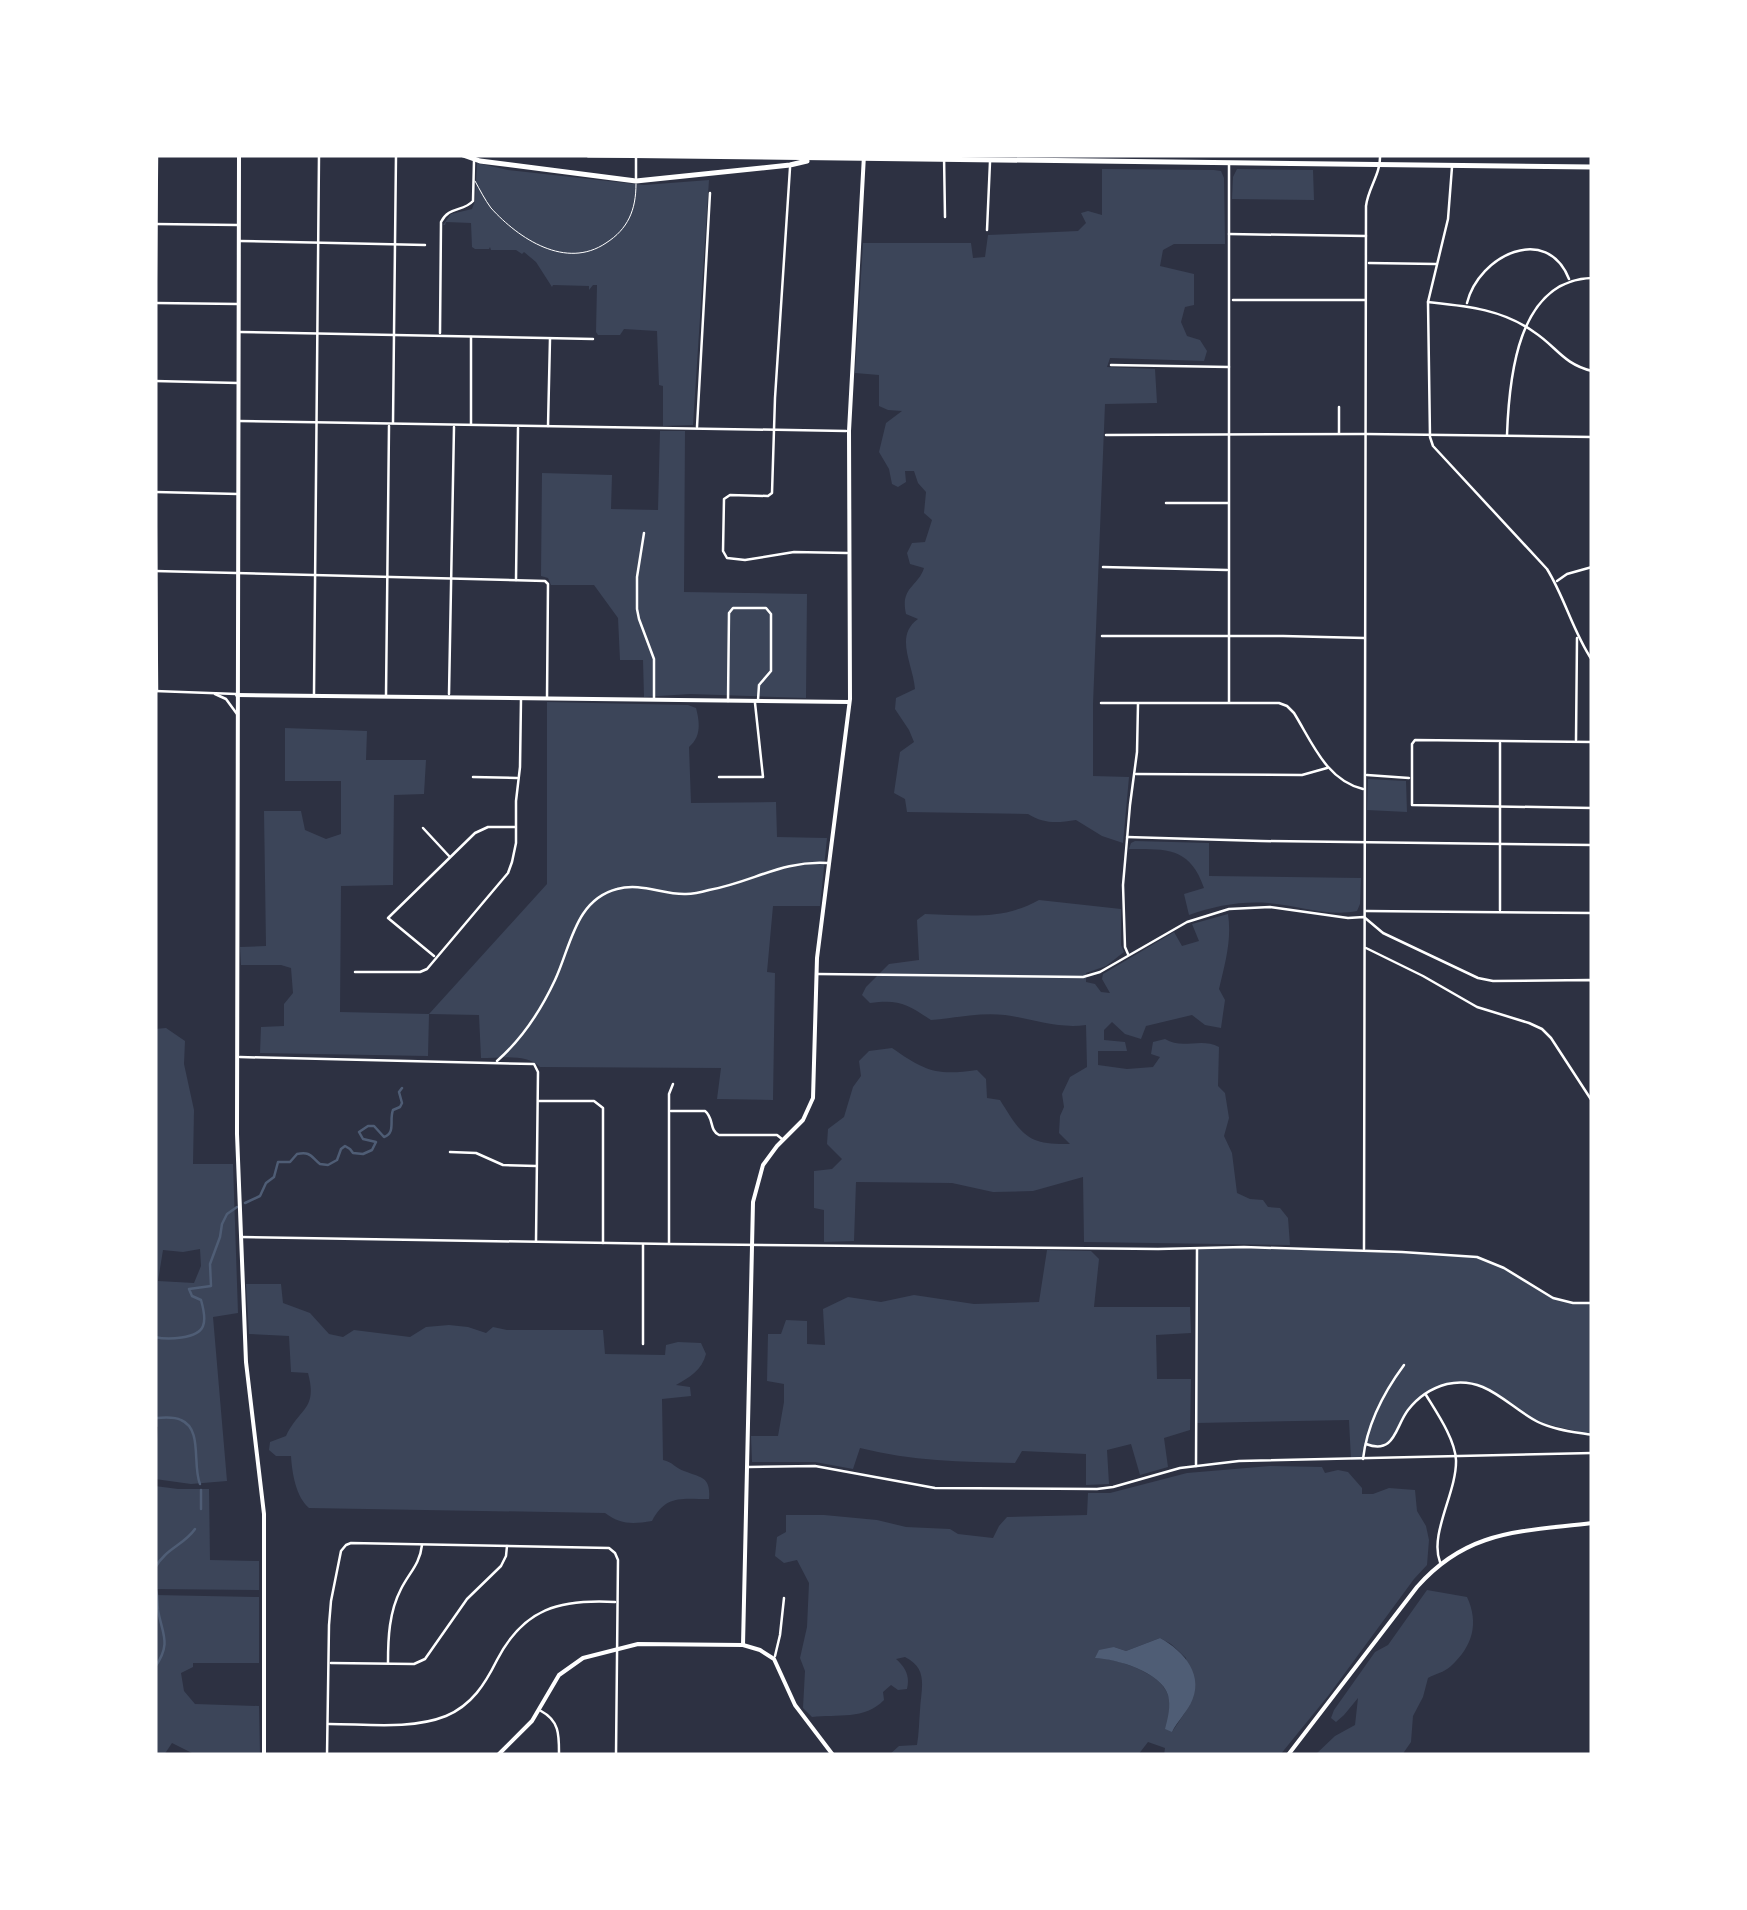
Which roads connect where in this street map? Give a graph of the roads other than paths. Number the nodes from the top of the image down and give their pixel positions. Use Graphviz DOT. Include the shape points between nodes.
graph roads {
  1 [pos="157,155"];
  2 [pos="239,155"];
  3 [pos="319,155"];
  4 [pos="396,155"];
  5 [pos="464,155"];
  6 [pos="588,155"];
  7 [pos="617,155"];
  8 [pos="636,155"];
  9 [pos="1380,155"];
  10 [pos="654,156"];
  11 [pos="811,157"];
  12 [pos="864,157"];
  13 [pos="944,158"];
  14 [pos="1103,158"];
  15 [pos="474,160"];
  16 [pos="990,160"];
  17 [pos="1310,160"];
  18 [pos="1229,164"];
  19 [pos="1381,164"];
  20 [pos="790,165"];
  21 [pos="1452,166"];
  22 [pos="1592,167"];
  23 [pos="475,181"];
  24 [pos="636,181"];
  25 [pos="710,194"];
  26 [pos="945,217"];
  27 [pos="156,224"];
  28 [pos="239,225"];
  29 [pos="987,230"];
  30 [pos="1230,234"];
  31 [pos="1368,236"];
  32 [pos="238,242"];
  33 [pos="318,242"];
  34 [pos="396,244"];
  35 [pos="425,245"];
  36 [pos="1367,263"];
  37 [pos="1437,264"];
  38 [pos="1592,278"];
  39 [pos="1570,280"];
  40 [pos="1230,300"];
  41 [pos="1367,300"];
  42 [pos="1428,302"];
  43 [pos="155,303"];
  44 [pos="238,304"];
  45 [pos="1466,306"];
  46 [pos="1527,327"];
  47 [pos="238,332"];
  48 [pos="318,333"];
  49 [pos="395,334"];
  50 [pos="440,335"];
  51 [pos="471,336"];
  52 [pos="550,338"];
  53 [pos="593,339"];
  54 [pos="155,358"];
  55 [pos="1111,365"];
  56 [pos="1230,367"];
  57 [pos="1592,371"];
  58 [pos="155,381"];
  59 [pos="238,383"];
  60 [pos="1339,407"];
  61 [pos="238,421"];
  62 [pos="316,423"];
  63 [pos="391,425"];
  64 [pos="155,426"];
  65 [pos="454,426"];
  66 [pos="471,426"];
  67 [pos="518,427"];
  68 [pos="548,427"];
  69 [pos="696,428"];
  70 [pos="774,430"];
  71 [pos="848,431"];
  72 [pos="1231,434"];
  73 [pos="1366,434"];
  74 [pos="1106,435"];
  75 [pos="1338,435"];
  76 [pos="1430,437"];
  77 [pos="1507,437"];
  78 [pos="1592,438"];
  79 [pos="155,492"];
  80 [pos="238,494"];
  81 [pos="1166,503"];
  82 [pos="1230,503"];
  83 [pos="644,533"];
  84 [pos="848,552"];
  85 [pos="1103,567"];
  86 [pos="1592,567"];
  87 [pos="1229,570"];
  88 [pos="155,571"];
  89 [pos="238,572"];
  90 [pos="315,575"];
  91 [pos="388,578"];
  92 [pos="452,579"];
  93 [pos="516,580"];
  94 [pos="1555,582"];
  95 [pos="1577,634"];
  96 [pos="1102,636"];
  97 [pos="1229,636"];
  98 [pos="1365,638"];
  99 [pos="1592,660"];
  100 [pos="156,692"];
  101 [pos="214,693"];
  102 [pos="237,695"];
  103 [pos="314,696"];
  104 [pos="386,696"];
  105 [pos="450,697"];
  106 [pos="521,698"];
  107 [pos="546,698"];
  108 [pos="654,700"];
  109 [pos="728,701"];
  110 [pos="756,701"];
  111 [pos="849,702"];
  112 [pos="1138,702"];
  113 [pos="1229,702"];
  114 [pos="1101,703"];
  115 [pos="237,714"];
  116 [pos="1500,741"];
  117 [pos="1576,742"];
  118 [pos="1592,742"];
  119 [pos="1328,768"];
  120 [pos="1134,774"];
  121 [pos="1364,775"];
  122 [pos="473,777"];
  123 [pos="720,777"];
  124 [pos="518,778"];
  125 [pos="1410,778"];
  126 [pos="1364,789"];
  127 [pos="1501,806"];
  128 [pos="1592,808"];
  129 [pos="516,827"];
  130 [pos="424,828"];
  131 [pos="1127,837"];
  132 [pos="1364,842"];
  133 [pos="1500,844"];
  134 [pos="1592,845"];
  135 [pos="450,858"];
  136 [pos="828,863"];
  137 [pos="1500,912"];
  138 [pos="1592,913"];
  139 [pos="1364,914"];
  140 [pos="1364,948"];
  141 [pos="1128,955"];
  142 [pos="436,958"];
  143 [pos="355,972"];
  144 [pos="815,974"];
  145 [pos="1591,980"];
  146 [pos="236,1058"];
  147 [pos="496,1062"];
  148 [pos="673,1084"];
  149 [pos="538,1101"];
  150 [pos="1592,1101"];
  151 [pos="668,1110"];
  152 [pos="783,1140"];
  153 [pos="450,1152"];
  154 [pos="537,1166"];
  155 [pos="241,1236"];
  156 [pos="536,1242"];
  157 [pos="603,1243"];
  158 [pos="643,1244"];
  159 [pos="669,1244"];
  160 [pos="752,1244"];
  161 [pos="1197,1247"];
  162 [pos="1364,1250"];
  163 [pos="1592,1303"];
  164 [pos="643,1344"];
  165 [pos="1404,1365"];
  166 [pos="1425,1394"];
  167 [pos="1592,1435"];
  168 [pos="1366,1444"];
  169 [pos="1592,1453"];
  170 [pos="1456,1457"];
  171 [pos="1362,1460"];
  172 [pos="1196,1466"];
  173 [pos="747,1467"];
  174 [pos="1592,1524"];
  175 [pos="422,1543"];
  176 [pos="508,1544"];
  177 [pos="1441,1563"];
  178 [pos="784,1598"];
  179 [pos="617,1602"];
  180 [pos="744,1645"];
  181 [pos="617,1648"];
  182 [pos="774,1660"];
  183 [pos="328,1663"];
  184 [pos="388,1664"];
  185 [pos="540,1710"];
  186 [pos="328,1724"];
  187 [pos="264,1755"];
  188 [pos="327,1755"];
  189 [pos="498,1755"];
  190 [pos="559,1755"];
  191 [pos="616,1755"];
  192 [pos="833,1755"];
  193 [pos="1288,1755"];
  1 -- 27 [label="street"];
  2 -- 28 [label="main road"];
  3 -- 33 [label="street"];
  4 -- 34 [label="street"];
  5 -- 15 [label="main road"];
  6 -- 7 [label="main road"];
  7 -- 10 [label="main road"];
  8 -- 24 [label="street"];
  9 -- 19 [label="street"];
  10 -- 11 [label="main road"];
  11 -- 12 [label="main road"];
  11 -- 20 [label="main road"];
  12 -- 13 [label="main road"];
  12 -- 71 [label="main road"];
  13 -- 16 [label="main road"];
  13 -- 26 [label="street"];
  14 -- 16 [label="main road"];
  14 -- 18 [label="main road"];
  15 -- 23 [label="street"];
  15 -- 24 [label="main road"];
  16 -- 29 [label="street"];
  17 -- 18 [label="main road"];
  17 -- 19 [label="main road"];
  18 -- 30 [label="street"];
  19 -- 21 [label="main road"];
  19 -- 31 [label="street" via="1366,206"];
  20 -- 24 [label="main road"];
  20 -- 70 [label="street"];
  21 -- 22 [label="main road"];
  21 -- 37 [label="street"];
  23 -- 24 [label="lane" via="490,206 523,236 576,255 597,250 624,228 632,217"];
  23 -- 50 [label="street" via="472,204 450,210 441,222"];
  25 -- 69 [label="street"];
  27 -- 28 [label="street"];
  27 -- 43 [label="street"];
  28 -- 32 [label="main road"];
  30 -- 31 [label="street"];
  30 -- 40 [label="street"];
  31 -- 36 [label="street"];
  32 -- 33 [label="street"];
  32 -- 44 [label="main road"];
  33 -- 34 [label="street"];
  33 -- 48 [label="street"];
  34 -- 35 [label="street"];
  34 -- 49 [label="street"];
  36 -- 37 [label="street"];
  36 -- 41 [label="street"];
  37 -- 42 [label="street"];
  38 -- 39 [label="street"];
  39 -- 45 [label="street" via="1552,256 1512,252 1481,273"];
  39 -- 46 [label="street" via="1542,301"];
  40 -- 41 [label="street"];
  40 -- 56 [label="street"];
  41 -- 73 [label="street"];
  42 -- 45 [label="street"];
  42 -- 76 [label="street"];
  43 -- 44 [label="street"];
  43 -- 54 [label="street"];
  44 -- 47 [label="main road"];
  45 -- 46 [label="street"];
  46 -- 57 [label="street" via="1565,360"];
  46 -- 77 [label="street" via="1510,377"];
  47 -- 48 [label="street"];
  47 -- 59 [label="main road"];
  48 -- 49 [label="street"];
  48 -- 62 [label="street"];
  49 -- 50 [label="street"];
  49 -- 63 [label="street"];
  50 -- 51 [label="street"];
  51 -- 52 [label="street"];
  51 -- 66 [label="street"];
  52 -- 53 [label="street"];
  52 -- 68 [label="street"];
  55 -- 56 [label="street"];
  56 -- 72 [label="street"];
  58 -- 59 [label="street"];
  59 -- 61 [label="main road"];
  60 -- 75 [label="street"];
  61 -- 62 [label="street"];
  61 -- 80 [label="main road"];
  62 -- 63 [label="street"];
  62 -- 90 [label="street"];
  63 -- 65 [label="street"];
  63 -- 91 [label="street"];
  64 -- 79 [label="street"];
  65 -- 66 [label="street"];
  65 -- 92 [label="street"];
  66 -- 67 [label="street"];
  67 -- 68 [label="street"];
  67 -- 93 [label="street"];
  68 -- 69 [label="street"];
  69 -- 70 [label="street"];
  70 -- 71 [label="street"];
  70 -- 84 [label="street" via="771,494 724,499 726,558"];
  71 -- 84 [label="main road"];
  72 -- 74 [label="street"];
  72 -- 75 [label="street"];
  72 -- 82 [label="street"];
  73 -- 75 [label="street"];
  73 -- 76 [label="street"];
  73 -- 98 [label="street"];
  76 -- 77 [label="street"];
  76 -- 94 [label="street"];
  77 -- 78 [label="street"];
  79 -- 80 [label="street"];
  79 -- 88 [label="street"];
  80 -- 89 [label="main road"];
  81 -- 82 [label="street"];
  82 -- 87 [label="street"];
  83 -- 108 [label="street" via="638,619 654,659"];
  84 -- 111 [label="main road"];
  85 -- 87 [label="street"];
  86 -- 94 [label="street"];
  87 -- 97 [label="street"];
  88 -- 89 [label="street"];
  88 -- 100 [label="street"];
  89 -- 90 [label="street"];
  89 -- 102 [label="main road"];
  90 -- 91 [label="street"];
  90 -- 103 [label="street"];
  91 -- 92 [label="street"];
  91 -- 104 [label="street"];
  92 -- 93 [label="street"];
  92 -- 105 [label="street"];
  93 -- 107 [label="street" via="546,582"];
  94 -- 95 [label="street"];
  95 -- 99 [label="street"];
  95 -- 117 [label="street"];
  96 -- 97 [label="street"];
  97 -- 98 [label="street"];
  97 -- 113 [label="street"];
  98 -- 121 [label="street"];
  100 -- 101 [label="street"];
  101 -- 102 [label="street"];
  101 -- 115 [label="street"];
  102 -- 103 [label="main road"];
  102 -- 115 [label="main road"];
  103 -- 104 [label="main road"];
  104 -- 105 [label="main road"];
  105 -- 106 [label="main road"];
  106 -- 107 [label="main road"];
  106 -- 124 [label="street"];
  107 -- 108 [label="main road"];
  108 -- 109 [label="main road"];
  109 -- 110 [label="main road"];
  109 -- 110 [label="street" via="730,609 766,608 770,671"];
  110 -- 111 [label="main road"];
  110 -- 123 [label="street" via="763,777"];
  111 -- 136 [label="main road"];
  112 -- 113 [label="street"];
  112 -- 114 [label="street"];
  112 -- 120 [label="street"];
  113 -- 119 [label="street" via="1288,707"];
  115 -- 146 [label="main road"];
  116 -- 117 [label="street"];
  116 -- 125 [label="street" via="1414,740"];
  116 -- 127 [label="street"];
  117 -- 118 [label="street"];
  119 -- 120 [label="street" via="1302,775"];
  119 -- 126 [label="street"];
  120 -- 131 [label="street"];
  121 -- 125 [label="street"];
  121 -- 126 [label="street"];
  122 -- 124 [label="street"];
  124 -- 129 [label="street"];
  125 -- 127 [label="street" via="1410,804"];
  126 -- 132 [label="street"];
  127 -- 128 [label="street"];
  127 -- 133 [label="street"];
  129 -- 135 [label="street" via="480,830"];
  129 -- 142 [label="street" via="508,873"];
  130 -- 135 [label="street"];
  131 -- 132 [label="street"];
  131 -- 141 [label="street"];
  132 -- 133 [label="street"];
  132 -- 139 [label="street"];
  133 -- 134 [label="street"];
  133 -- 137 [label="street"];
  135 -- 142 [label="street" via="388,918"];
  136 -- 144 [label="main road"];
  136 -- 147 [label="street" via="795,863 687,894 625,887 600,896 582,913 540,1008"];
  137 -- 138 [label="street"];
  137 -- 139 [label="street"];
  139 -- 140 [label="street"];
  139 -- 141 [label="street" via="1228,909"];
  139 -- 145 [label="street" via="1383,933 1478,978"];
  140 -- 150 [label="street" via="1477,1007 1542,1029"];
  140 -- 162 [label="street"];
  141 -- 144 [label="street" via="1083,977"];
  142 -- 143 [label="street" via="420,972"];
  144 -- 152 [label="main road" via="813,1098"];
  146 -- 147 [label="street"];
  146 -- 155 [label="main road"];
  147 -- 149 [label="street" via="535,1066"];
  148 -- 151 [label="street"];
  149 -- 154 [label="street"];
  149 -- 157 [label="street" via="594,1102 603,1108"];
  151 -- 152 [label="street" via="704,1111 716,1134"];
  151 -- 159 [label="street"];
  152 -- 160 [label="main road" via="758,1177"];
  153 -- 154 [label="street"];
  154 -- 156 [label="street"];
  155 -- 156 [label="street"];
  155 -- 187 [label="main road" via="246,1362 264,1514"];
  156 -- 157 [label="street"];
  157 -- 158 [label="street"];
  158 -- 159 [label="street"];
  158 -- 164 [label="street"];
  159 -- 160 [label="street"];
  160 -- 161 [label="street"];
  160 -- 173 [label="main road"];
  161 -- 162 [label="street"];
  161 -- 172 [label="street"];
  162 -- 163 [label="street" via="1477,1257 1554,1298"];
  165 -- 168 [label="street"];
  166 -- 167 [label="street" via="1468,1382 1538,1422"];
  166 -- 168 [label="street" via="1392,1439 1379,1447"];
  166 -- 170 [label="street"];
  168 -- 171 [label="street"];
  169 -- 170 [label="street"];
  170 -- 171 [label="street"];
  170 -- 177 [label="street" via="1436,1550"];
  171 -- 172 [label="street"];
  172 -- 173 [label="street" via="1080,1489 934,1488 814,1466"];
  173 -- 180 [label="main road"];
  174 -- 177 [label="main road" via="1504,1534"];
  175 -- 176 [label="street"];
  175 -- 183 [label="street" via="348,1544 341,1551"];
  175 -- 184 [label="street" via="394,1606"];
  176 -- 179 [label="street" via="609,1548 618,1560"];
  176 -- 184 [label="street" via="501,1566 467,1599 425,1659"];
  177 -- 193 [label="main road"];
  178 -- 182 [label="street"];
  179 -- 181 [label="street"];
  179 -- 186 [label="street" via="570,1602 536,1615 508,1642 477,1694 445,1716 415,1724"];
  180 -- 181 [label="main road"];
  180 -- 182 [label="main road"];
  181 -- 185 [label="main road" via="567,1667"];
  181 -- 191 [label="street"];
  182 -- 192 [label="main road" via="795,1705"];
  183 -- 184 [label="street"];
  183 -- 186 [label="street"];
  185 -- 189 [label="main road"];
  185 -- 190 [label="street" via="558,1729"];
  186 -- 188 [label="street"];
}
